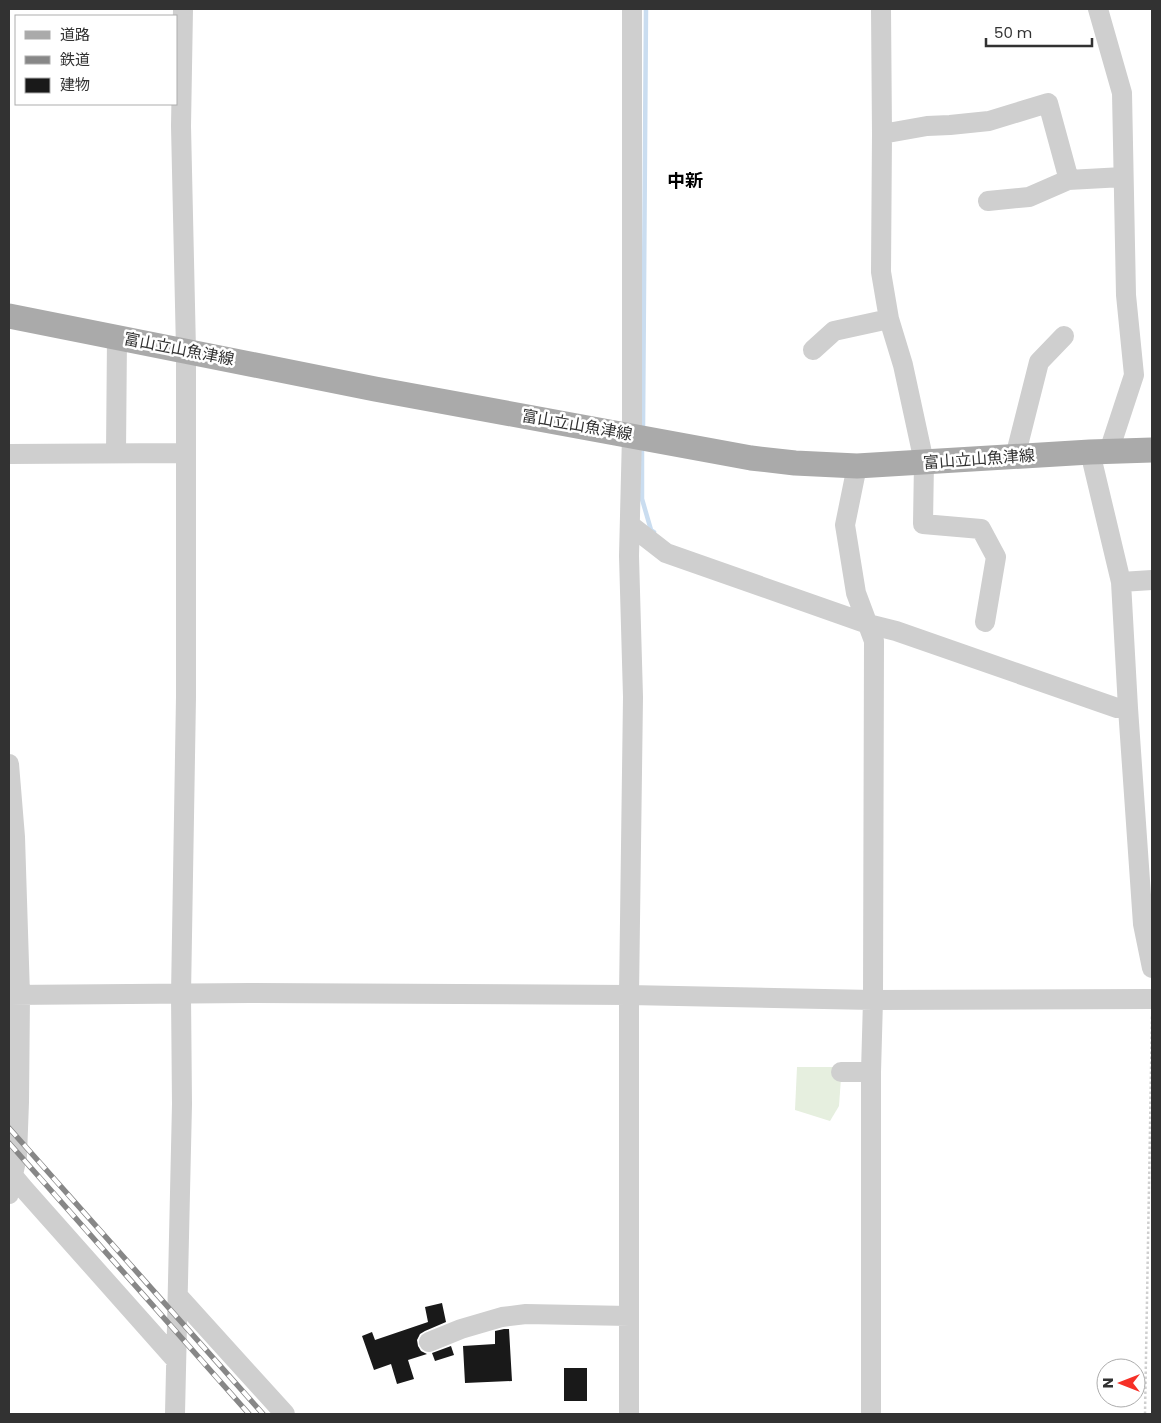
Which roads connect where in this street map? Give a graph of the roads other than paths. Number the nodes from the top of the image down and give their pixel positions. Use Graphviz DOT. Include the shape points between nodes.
graph roads {
  1 [pos="183,9"];
  2 [pos="632,9"];
  3 [pos="881,9"];
  4 [pos="1098,9"];
  5 [pos="882,134"];
  6 [pos="1123,177"];
  7 [pos="1069,180"];
  8 [pos="988,201"];
  9 [pos="9,316"];
  10 [pos="889,319"];
  11 [pos="1064,336"];
  12 [pos="117,337"];
  13 [pos="186,350"];
  14 [pos="813,350"];
  15 [pos="632,435"];
  16 [pos="1152,450"];
  17 [pos="1099,451"];
  18 [pos="116,453"];
  19 [pos="186,453"];
  20 [pos="9,454"];
  21 [pos="1015,457"];
  22 [pos="924,462"];
  23 [pos="857,466"];
  24 [pos="630,525"];
  25 [pos="1152,580"];
  26 [pos="1121,582"];
  27 [pos="985,622"];
  28 [pos="868,624"];
  29 [pos="1128,708"];
  30 [pos="9,764"];
  31 [pos="1144,832"];
  32 [pos="12,837"];
  33 [pos="1152,968"];
  34 [pos="181,994"];
  35 [pos="629,994"];
  36 [pos="14,995"];
  37 [pos="1152,999"];
  38 [pos="874,1000"];
  39 [pos="841,1072"];
  40 [pos="871,1072"];
  41 [pos="14,1108"];
  42 [pos="10,1180"];
  43 [pos="178,1296"];
  44 [pos="629,1316"];
  45 [pos="429,1342"];
  46 [pos="176,1360"];
  47 [pos="175,1414"];
  48 [pos="285,1414"];
  49 [pos="629,1414"];
  50 [pos="872,1414"];
  1 -- 13 [label="street" via="181,126"];
  2 -- 15 [label="street"];
  3 -- 5 [label="street"];
  4 -- 6 [label="street" via="1122,93"];
  5 -- 7 [label="street" via="926,126 989,121 1048,103"];
  5 -- 10 [label="street" via="881,272"];
  6 -- 7 [label="street"];
  6 -- 17 [label="street" via="1126,295 1134,375"];
  7 -- 8 [label="street" via="1029,197"];
  9 -- 12 [label="main road, 富山立山魚津線"];
  10 -- 14 [label="street" via="834,332"];
  10 -- 22 [label="street"];
  11 -- 21 [label="street" via="1039,362"];
  12 -- 13 [label="main road, 富山立山魚津線"];
  12 -- 18 [label="street"];
  13 -- 15 [label="main road, 富山立山魚津線"];
  13 -- 19 [label="street"];
  15 -- 23 [label="main road, 富山立山魚津線" via="751,458"];
  15 -- 24 [label="street"];
  16 -- 17 [label="main road, 富山立山魚津線"];
  17 -- 21 [label="main road, 富山立山魚津線"];
  17 -- 26 [label="street"];
  18 -- 19 [label="street"];
  18 -- 20 [label="street"];
  19 -- 34 [label="street"];
  21 -- 22 [label="main road, 富山立山魚津線"];
  22 -- 23 [label="main road, 富山立山魚津線"];
  22 -- 27 [label="street" via="923,524 982,529 996,557"];
  23 -- 28 [label="street" via="845,525 856,593"];
  24 -- 28 [label="street" via="666,553"];
  24 -- 35 [label="street" via="633,697"];
  25 -- 26 [label="street"];
  26 -- 29 [label="street"];
  28 -- 29 [label="street" via="1117,708"];
  28 -- 38 [label="street" via="874,641"];
  29 -- 31 [label="street"];
  30 -- 32 [label="street"];
  31 -- 33 [label="street" via="1142,924"];
  32 -- 36 [label="street"];
  34 -- 35 [label="street"];
  34 -- 36 [label="street"];
  34 -- 43 [label="street"];
  35 -- 38 [label="street"];
  35 -- 44 [label="street"];
  36 -- 41 [label="street"];
  37 -- 38 [label="street"];
  38 -- 40 [label="street"];
  39 -- 40 [label="street"];
  40 -- 50 [label="street"];
  41 -- 42 [label="street" via="17,1156"];
  42 -- 46 [label="street" via="36,1203"];
  43 -- 46 [label="street"];
  43 -- 48 [label="street"];
  44 -- 45 [label="street" via="526,1314 502,1317"];
  44 -- 49 [label="street"];
  46 -- 47 [label="street"];
}
